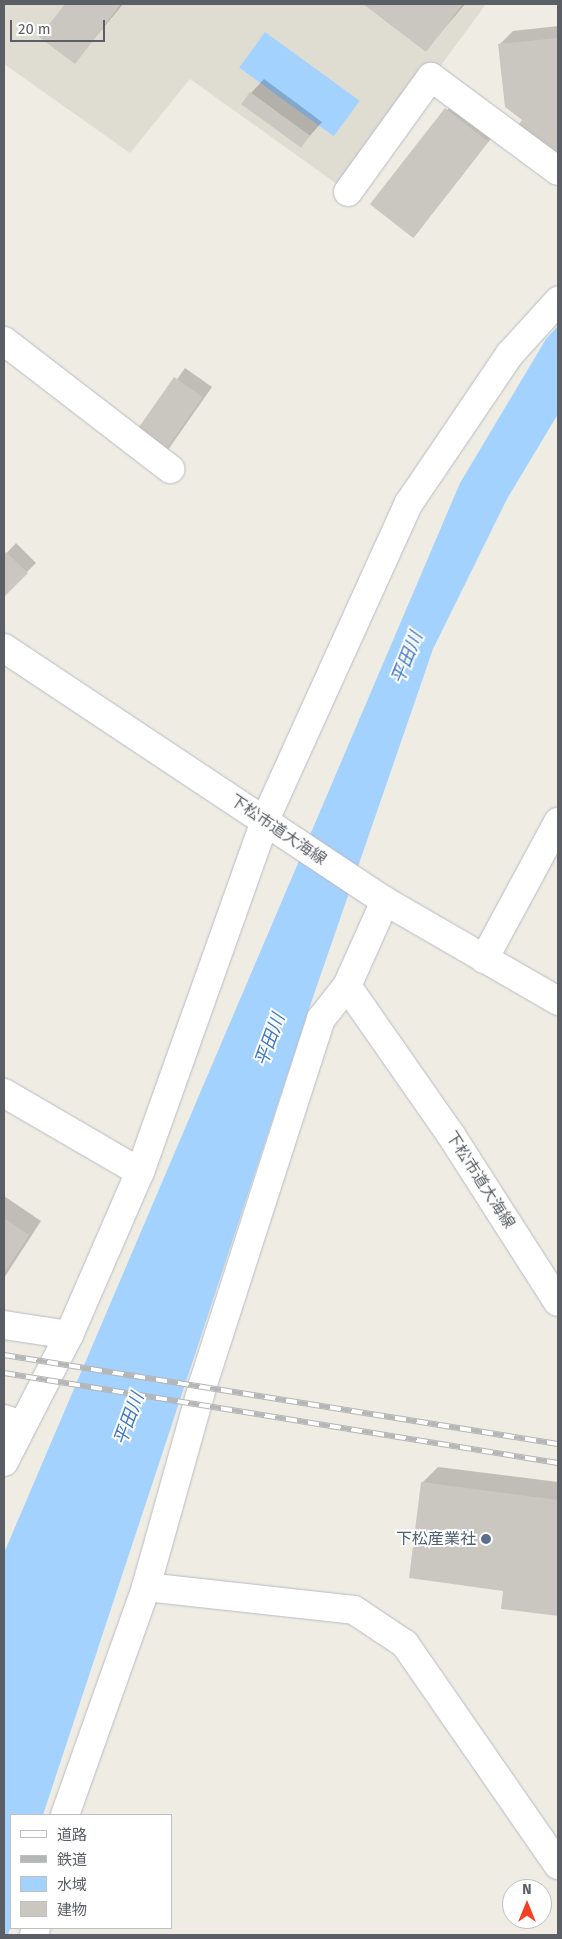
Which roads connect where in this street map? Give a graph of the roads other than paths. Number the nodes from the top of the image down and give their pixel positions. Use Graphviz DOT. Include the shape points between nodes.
graph roads {
  1 [pos="558,171"];
  2 [pos="348,192"];
  3 [pos="558,301"];
  4 [pos="4,341"];
  5 [pos="170,469"];
  6 [pos="4,648"];
  7 [pos="265,820"];
  8 [pos="558,822"];
  9 [pos="385,901"];
  10 [pos="484,959"];
  11 [pos="347,986"];
  12 [pos="558,1002"];
  13 [pos="4,1093"];
  14 [pos="140,1172"];
  15 [pos="558,1302"];
  16 [pos="4,1325"];
  17 [pos="69,1335"];
  18 [pos="13,1422"];
  19 [pos="4,1462"];
  20 [pos="146,1587"];
  21 [pos="65,1814"];
  22 [pos="558,1865"];
  1 -- 2 [label="street" via="431,77"];
  3 -- 7 [label="street" via="510,354 408,503"];
  4 -- 5 [label="street"];
  6 -- 7 [label="street, 下松市道大海線"];
  7 -- 9 [label="street, 下松市道大海線" via="287,838"];
  7 -- 14 [label="street"];
  8 -- 10 [label="street"];
  9 -- 10 [label="street, 下松市道大海線"];
  9 -- 11 [label="street"];
  10 -- 12 [label="street, 下松市道大海線"];
  11 -- 15 [label="street, 下松市道大海線" via="451,1134"];
  11 -- 20 [label="street" via="321,1019 203,1384"];
  13 -- 14 [label="street"];
  14 -- 17 [label="street"];
  16 -- 17 [label="street"];
  17 -- 18 [label="street"];
  18 -- 19 [label="street"];
  20 -- 21 [label="street"];
  20 -- 22 [label="street" via="354,1610 406,1644"];
}
